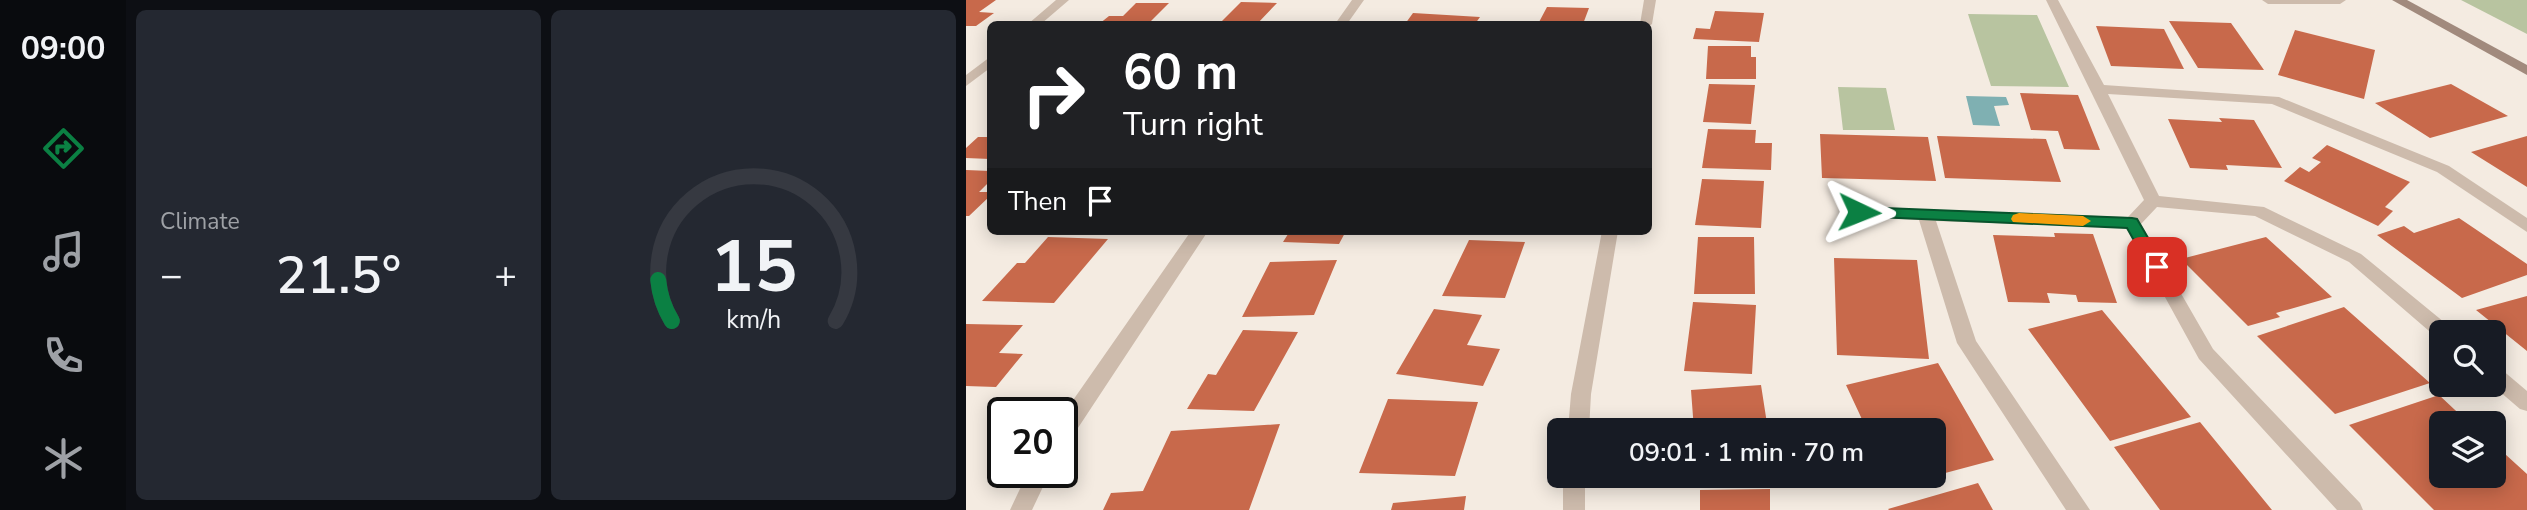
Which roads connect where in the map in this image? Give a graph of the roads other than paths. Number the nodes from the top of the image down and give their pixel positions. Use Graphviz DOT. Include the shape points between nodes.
graph roads {
  1 [pos="1063,0"];
  2 [pos="1358,0"];
  3 [pos="1650,0"];
  4 [pos="2052,0"];
  5 [pos="2268,0"];
  6 [pos="2340,0"];
  7 [pos="2398,0"];
  8 [pos="1038,21"];
  9 [pos="1343,21"];
  10 [pos="1646,21"];
  11 [pos="987,64"];
  12 [pos="2527,71"];
  13 [pos="966,82"];
  14 [pos="2099,89"];
  15 [pos="2153,201"];
  16 [pos="1859,212"];
  17 [pos="1926,215"];
  18 [pos="2132,223"];
  19 [pos="2527,226"];
  20 [pos="1197,235"];
  21 [pos="1608,235"];
  22 [pos="2429,320"];
  23 [pos="2506,385"];
  24 [pos="2527,403"];
  25 [pos="1078,410"];
  26 [pos="1579,418"];
  27 [pos="1032,488"];
  28 [pos="1574,488"];
  29 [pos="1021,510"];
  30 [pos="1574,510"];
  31 [pos="2079,510"];
  32 [pos="2352,510"];
  1 -- 8 [label="street"];
  2 -- 9 [label="street"];
  3 -- 10 [label="street"];
  4 -- 14 [label="street"];
  5 -- 6 [label="street"];
  7 -- 12 [label="main road"];
  11 -- 13 [label="street"];
  14 -- 15 [label="street"];
  14 -- 19 [label="street" via="2274,100 2443,169"];
  15 -- 18 [label="street"];
  15 -- 22 [label="street" via="2258,211 2355,258"];
  16 -- 17 [label="street"];
  17 -- 18 [label="street"];
  17 -- 31 [label="street" via="1967,343"];
  18 -- 32 [label="street" via="2206,354"];
  20 -- 25 [label="street"];
  21 -- 26 [label="street"];
  23 -- 24 [label="street"];
  27 -- 29 [label="street"];
  28 -- 30 [label="street"];
}
